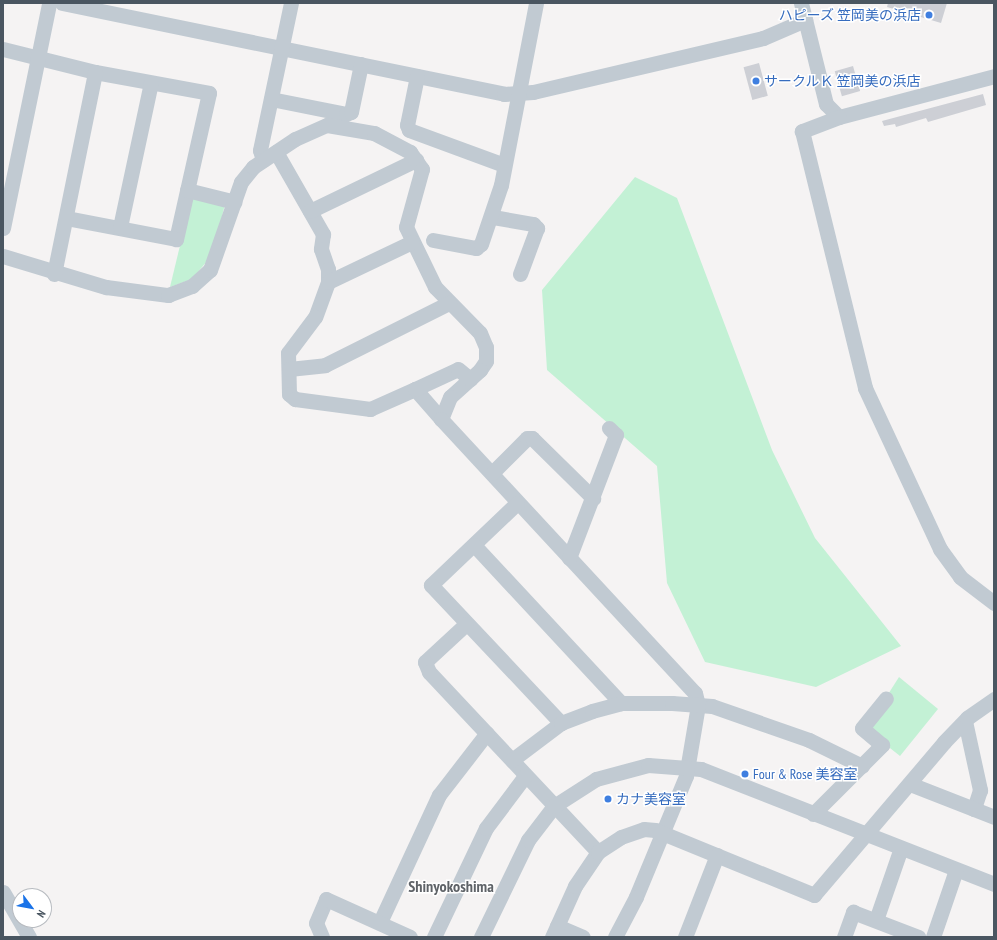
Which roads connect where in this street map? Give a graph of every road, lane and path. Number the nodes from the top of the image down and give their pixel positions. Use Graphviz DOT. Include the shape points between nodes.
graph roads {
  1 [pos="49,3"];
  2 [pos="62,3"];
  3 [pos="291,3"];
  4 [pos="536,3"];
  5 [pos="800,3"];
  6 [pos="112,8"];
  7 [pos="805,20"];
  8 [pos="282,48"];
  9 [pos="3,49"];
  10 [pos="38,59"];
  11 [pos="361,64"];
  12 [pos="95,72"];
  13 [pos="417,76"];
  14 [pos="994,76"];
  15 [pos="151,83"];
  16 [pos="517,94"];
  17 [pos="271,99"];
  18 [pos="839,117"];
  19 [pos="269,156"];
  20 [pos="416,160"];
  21 [pos="504,165"];
  22 [pos="7,188"];
  23 [pos="187,190"];
  24 [pos="235,202"];
  25 [pos="310,211"];
  26 [pos="492,217"];
  27 [pos="67,218"];
  28 [pos="120,227"];
  29 [pos="3,228"];
  30 [pos="433,240"];
  31 [pos="412,242"];
  32 [pos="3,256"];
  33 [pos="54,274"];
  34 [pos="520,274"];
  35 [pos="328,282"];
  36 [pos="449,303"];
  37 [pos="289,369"];
  38 [pos="470,379"];
  39 [pos="415,389"];
  40 [pos="441,419"];
  41 [pos="609,428"];
  42 [pos="492,473"];
  43 [pos="593,498"];
  44 [pos="517,503"];
  45 [pos="474,545"];
  46 [pos="569,558"];
  47 [pos="994,603"];
  48 [pos="466,624"];
  49 [pos="886,698"];
  50 [pos="994,699"];
  51 [pos="621,703"];
  52 [pos="698,705"];
  53 [pos="965,721"];
  54 [pos="561,723"];
  55 [pos="487,733"];
  56 [pos="512,760"];
  57 [pos="689,766"];
  58 [pos="862,766"];
  59 [pos="525,776"];
  60 [pos="910,784"];
  61 [pos="554,806"];
  62 [pos="974,809"];
  63 [pos="813,814"];
  64 [pos="994,816"];
  65 [pos="664,834"];
  66 [pos="866,834"];
  67 [pos="901,848"];
  68 [pos="598,852"];
  69 [pos="716,855"];
  70 [pos="956,870"];
  71 [pos="994,884"];
  72 [pos="3,892"];
  73 [pos="876,920"];
  74 [pos="380,922"];
  75 [pos="555,932"];
  76 [pos="28,937"];
  77 [pos="322,937"];
  78 [pos="410,937"];
  79 [pos="434,937"];
  80 [pos="481,937"];
  81 [pos="583,937"];
  82 [pos="615,937"];
  83 [pos="685,937"];
  84 [pos="844,937"];
  85 [pos="918,937"];
  86 [pos="933,937"];
  1 -- 10 [label="street"];
  2 -- 6 [label="street"];
  3 -- 8 [label="street"];
  4 -- 16 [label="street"];
  5 -- 7 [label="street"];
  6 -- 8 [label="street"];
  7 -- 16 [label="street" via="763,38"];
  7 -- 18 [label="street" via="826,104"];
  8 -- 11 [label="street"];
  8 -- 17 [label="street"];
  9 -- 10 [label="street"];
  10 -- 12 [label="street"];
  10 -- 22 [label="street"];
  11 -- 13 [label="street"];
  11 -- 17 [label="street" via="351,112 346,114"];
  12 -- 15 [label="street"];
  12 -- 27 [label="street"];
  13 -- 16 [label="street"];
  13 -- 21 [label="street" via="407,125 409,130"];
  14 -- 18 [label="street"];
  15 -- 23 [label="street" via="209,93"];
  15 -- 28 [label="street"];
  16 -- 21 [label="street"];
  17 -- 19 [label="street" via="260,150"];
  18 -- 47 [label="street" via="802,131 865,388 940,549 960,577"];
  19 -- 20 [label="street" via="316,127 328,124 374,133 410,152"];
  19 -- 24 [label="street" via="241,182"];
  19 -- 25 [label="street"];
  20 -- 25 [label="street"];
  20 -- 31 [label="street" via="422,169 420,182 407,212 406,227"];
  21 -- 26 [label="street"];
  22 -- 29 [label="street"];
  23 -- 24 [label="street"];
  23 -- 28 [label="street" via="176,239"];
  24 -- 33 [label="street" via="210,270 192,286 168,295 106,287"];
  25 -- 35 [label="street" via="322,234 321,249"];
  26 -- 30 [label="street" via="476,248"];
  26 -- 34 [label="street" via="533,224 537,228"];
  27 -- 28 [label="street"];
  27 -- 33 [label="street"];
  31 -- 35 [label="street"];
  31 -- 36 [label="street" via="435,287"];
  32 -- 33 [label="street"];
  35 -- 37 [label="street" via="315,317 288,353"];
  36 -- 37 [label="street" via="325,365"];
  36 -- 38 [label="street" via="480,333 486,347 486,361"];
  37 -- 39 [label="street" via="287,389 295,399 370,409"];
  38 -- 39 [label="street" via="458,369"];
  38 -- 40 [label="street" via="450,397"];
  39 -- 40 [label="street"];
  40 -- 42 [label="street"];
  41 -- 43 [label="street" via="616,435"];
  42 -- 43 [label="street" via="527,438 532,438"];
  42 -- 44 [label="street"];
  43 -- 46 [label="street"];
  44 -- 45 [label="street"];
  44 -- 46 [label="street"];
  45 -- 48 [label="street" via="431,584"];
  45 -- 51 [label="street"];
  46 -- 52 [label="street" via="695,693"];
  48 -- 54 [label="street"];
  48 -- 55 [label="street" via="426,662 429,672"];
  49 -- 58 [label="street" via="862,728 882,745"];
  50 -- 53 [label="street"];
  51 -- 52 [label="street"];
  51 -- 54 [label="street"];
  52 -- 57 [label="street"];
  52 -- 58 [label="street" via="712,706 809,740"];
  53 -- 60 [label="street"];
  53 -- 62 [label="street" via="980,790"];
  54 -- 56 [label="street"];
  55 -- 56 [label="street"];
  55 -- 74 [label="street" via="439,795"];
  56 -- 59 [label="street"];
  57 -- 61 [label="street" via="648,765 622,769 596,779"];
  57 -- 63 [label="street"];
  57 -- 65 [label="street"];
  58 -- 63 [label="street"];
  59 -- 61 [label="street"];
  59 -- 79 [label="street" via="486,828"];
  60 -- 62 [label="street"];
  60 -- 66 [label="street"];
  61 -- 68 [label="street"];
  61 -- 80 [label="street" via="528,840"];
  62 -- 64 [label="street"];
  63 -- 66 [label="street"];
  65 -- 68 [label="street" via="644,829 620,837"];
  65 -- 69 [label="street"];
  65 -- 82 [label="street"];
  66 -- 67 [label="street"];
  66 -- 69 [label="street" via="814,895"];
  67 -- 70 [label="street"];
  67 -- 73 [label="street"];
  68 -- 75 [label="street" via="575,886"];
  69 -- 83 [label="street"];
  70 -- 71 [label="street"];
  70 -- 86 [label="street"];
  72 -- 76 [label="street"];
  73 -- 84 [label="street" via="853,912"];
  73 -- 85 [label="street"];
  74 -- 77 [label="street" via="326,899 316,923"];
  74 -- 78 [label="street"];
  75 -- 81 [label="street"];
}
